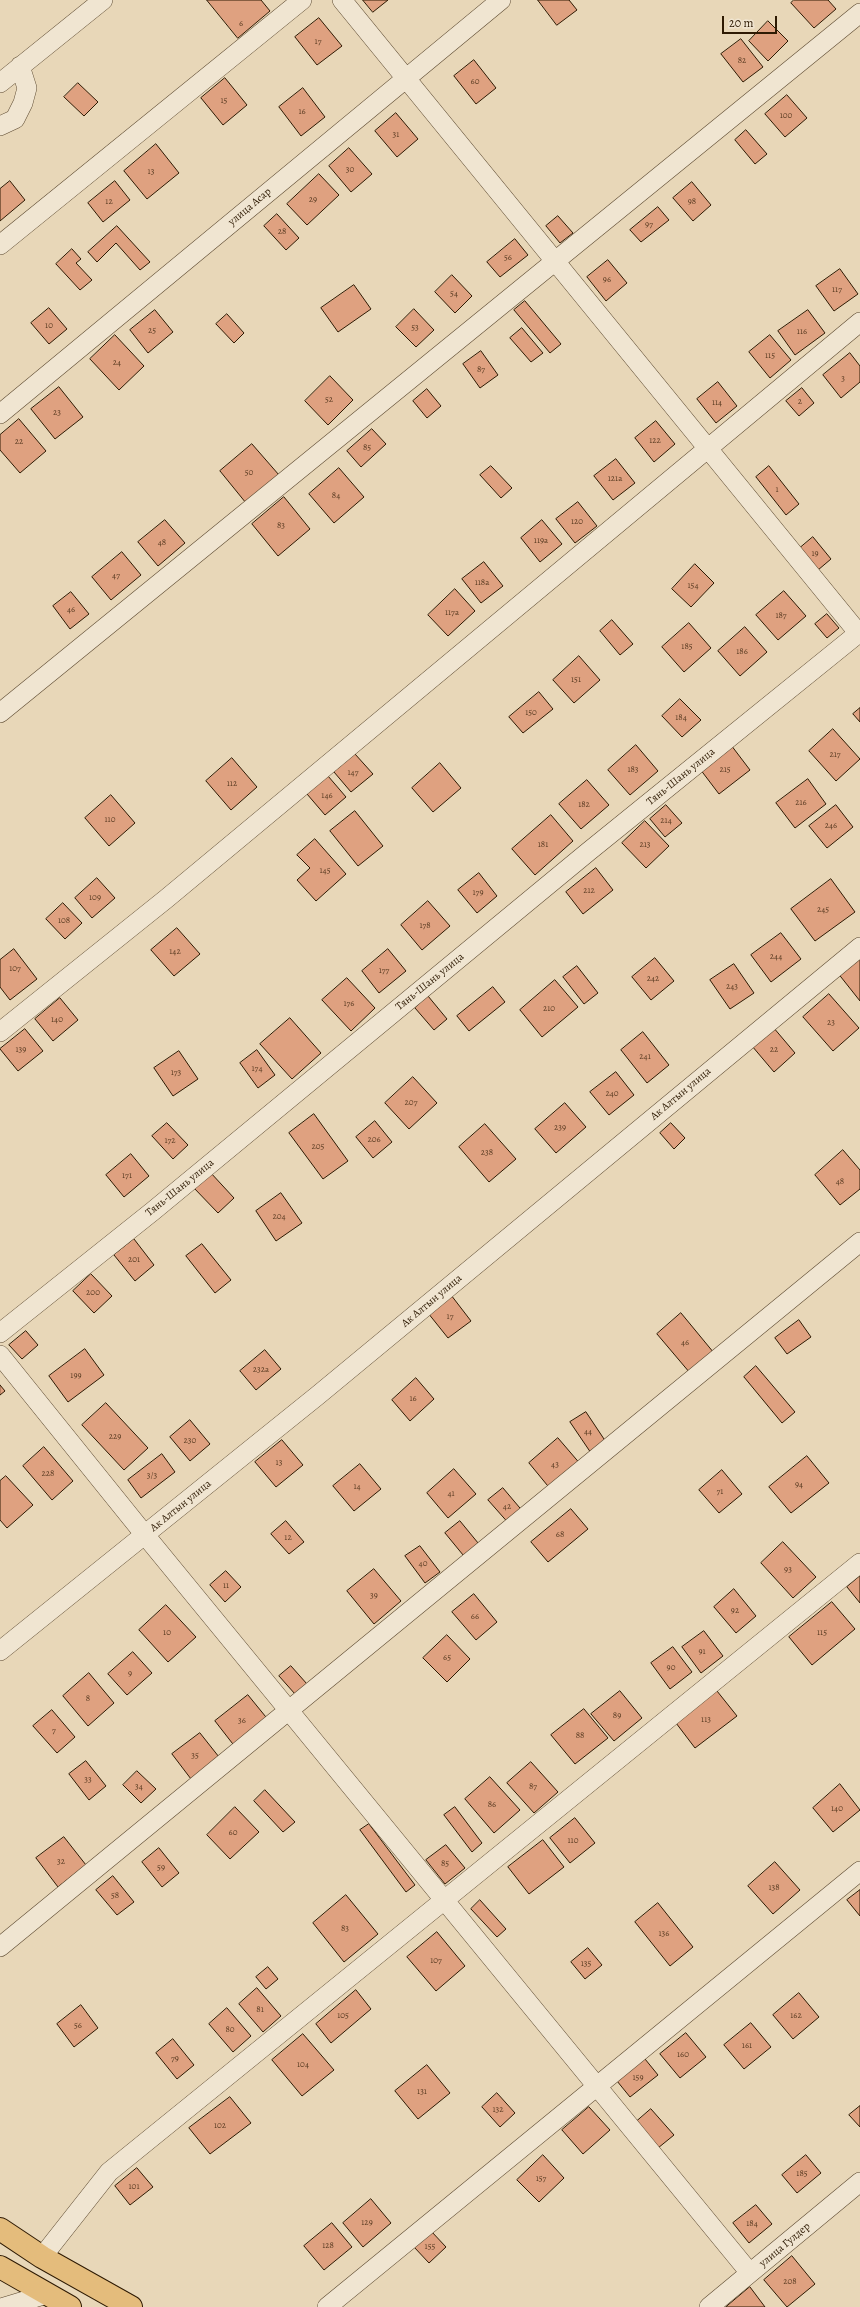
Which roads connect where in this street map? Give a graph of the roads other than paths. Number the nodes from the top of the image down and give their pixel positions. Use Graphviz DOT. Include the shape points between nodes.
graph roads {
  1 [pos="104,0"];
  2 [pos="302,0"];
  3 [pos="342,0"];
  4 [pos="501,0"];
  5 [pos="860,13"];
  6 [pos="20,66"];
  7 [pos="405,78"];
  8 [pos="0,83"];
  9 [pos="0,126"];
  10 [pos="0,245"];
  11 [pos="555,261"];
  12 [pos="860,322"];
  13 [pos="0,414"];
  14 [pos="707,448"];
  15 [pos="859,633"];
  16 [pos="0,713"];
  17 [pos="860,947"];
  18 [pos="0,1032"];
  19 [pos="860,1242"];
  20 [pos="0,1333"];
  21 [pos="0,1355"];
  22 [pos="145,1535"];
  23 [pos="860,1563"];
  24 [pos="0,1651"];
  25 [pos="290,1711"];
  26 [pos="860,1871"];
  27 [pos="444,1900"];
  28 [pos="0,1947"];
  29 [pos="596,2087"];
  30 [pos="860,2182"];
  31 [pos="0,2229"];
  32 [pos="42,2257"];
  33 [pos="0,2267"];
  34 [pos="750,2273"];
  35 [pos="47,2294"];
  36 [pos="4,2307"];
  37 [pos="70,2307"];
  38 [pos="131,2307"];
  39 [pos="327,2307"];
  40 [pos="709,2307"];
  1 -- 6 [label="street"];
  2 -- 10 [label="street"];
  3 -- 7 [label="street"];
  4 -- 7 [label="street, улица Асар"];
  5 -- 11 [label="street"];
  6 -- 8 [label="street"];
  6 -- 9 [label="street" via="27,88 23,103 15,119"];
  7 -- 11 [label="street"];
  7 -- 13 [label="street, улица Асар"];
  11 -- 14 [label="street"];
  11 -- 16 [label="street"];
  12 -- 14 [label="street"];
  14 -- 15 [label="street"];
  14 -- 18 [label="street" via="166,899"];
  15 -- 20 [label="street, Тянь-Шань улица" via="594,847 153,1211"];
  17 -- 22 [label="street, Ак Алтын улица"];
  19 -- 25 [label="street"];
  21 -- 22 [label="street"];
  22 -- 24 [label="street, Ак Алтын улица"];
  22 -- 25 [label="street"];
  23 -- 27 [label="street"];
  25 -- 27 [label="street"];
  25 -- 28 [label="street"];
  26 -- 29 [label="street"];
  27 -- 29 [label="street"];
  27 -- 32 [label="street" via="108,2172"];
  29 -- 34 [label="street"];
  29 -- 39 [label="street"];
  30 -- 34 [label="street, улица Гулдер"];
  31 -- 32 [label="main road"];
  32 -- 38 [label="main road"];
  33 -- 35 [label="main road"];
  34 -- 40 [label="street, улица Гулдер"];
  35 -- 36 [label="street"];
  35 -- 37 [label="main road"];
}
